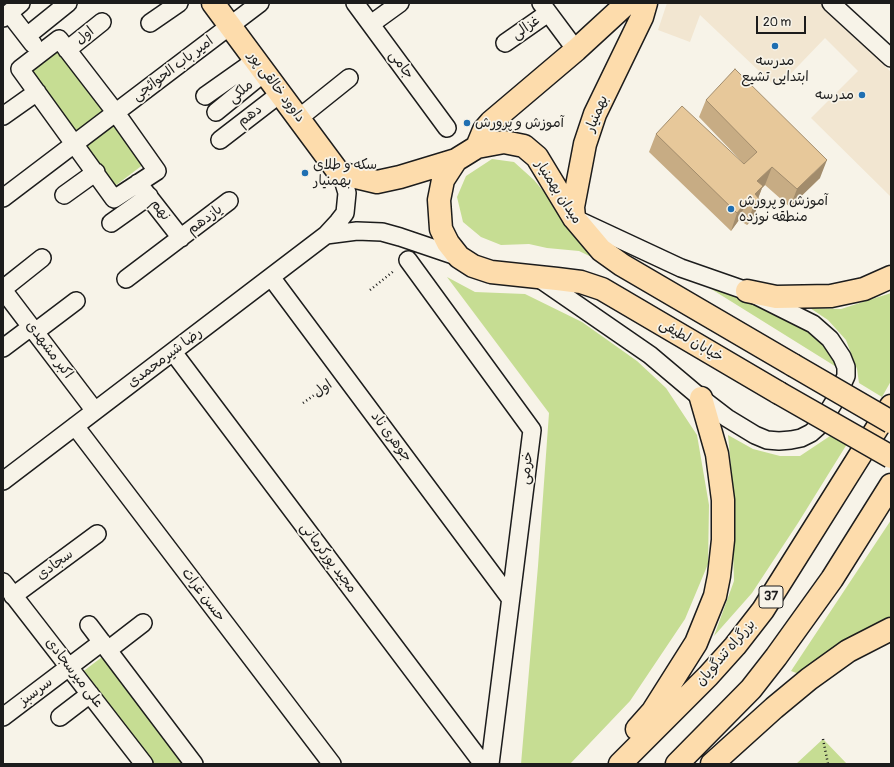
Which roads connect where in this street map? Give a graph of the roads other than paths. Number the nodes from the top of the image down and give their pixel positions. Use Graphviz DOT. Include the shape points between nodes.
graph roads {
  1 [pos="68,3"];
  2 [pos="179,3"];
  3 [pos="212,3"];
  4 [pos="260,3"];
  5 [pos="355,3"];
  6 [pos="400,3"];
  7 [pos="832,3"];
  8 [pos="633,6"];
  9 [pos="544,8"];
  10 [pos="11,11"];
  11 [pos="102,22"];
  12 [pos="150,23"];
  13 [pos="371,24"];
  14 [pos="230,26"];
  15 [pos="27,36"];
  16 [pos="504,42"];
  17 [pos="67,50"];
  18 [pos="576,50"];
  19 [pos="40,53"];
  20 [pos="891,58"];
  21 [pos="260,66"];
  22 [pos="349,78"];
  23 [pos="37,92"];
  24 [pos="281,93"];
  25 [pos="205,96"];
  26 [pos="216,112"];
  27 [pos="116,113"];
  28 [pos="3,116"];
  29 [pos="299,118"];
  30 [pos="447,128"];
  31 [pos="220,140"];
  32 [pos="75,144"];
  33 [pos="477,147"];
  34 [pos="456,160"];
  35 [pos="96,172"];
  36 [pos="339,173"];
  37 [pos="138,183"];
  38 [pos="64,195"];
  39 [pos="149,196"];
  40 [pos="3,198"];
  41 [pos="229,202"];
  42 [pos="574,218"];
  43 [pos="111,223"];
  44 [pos="326,235"];
  45 [pos="181,238"];
  46 [pos="459,257"];
  47 [pos="42,258"];
  48 [pos="408,260"];
  49 [pos="270,277"];
  50 [pos="537,277"];
  51 [pos="891,277"];
  52 [pos="126,279"];
  53 [pos="3,289"];
  54 [pos="602,289"];
  55 [pos="747,291"];
  56 [pos="76,301"];
  57 [pos="33,330"];
  58 [pos="3,348"];
  59 [pos="173,352"];
  60 [pos="701,398"];
  61 [pos="891,406"];
  62 [pos="95,411"];
  63 [pos="891,422"];
  64 [pos="75,426"];
  65 [pos="891,457"];
  66 [pos="3,481"];
  67 [pos="891,485"];
  68 [pos="97,534"];
  69 [pos="8,589"];
  70 [pos="510,598"];
  71 [pos="143,623"];
  72 [pos="89,625"];
  73 [pos="891,629"];
  74 [pos="105,646"];
  75 [pos="69,668"];
  76 [pos="90,694"];
  77 [pos="60,717"];
  78 [pos="3,718"];
  79 [pos="144,764"];
  80 [pos="194,764"];
  81 [pos="332,764"];
  82 [pos="483,764"];
  83 [pos="490,764"];
  84 [pos="605,764"];
  85 [pos="620,764"];
  86 [pos="677,764"];
  87 [pos="712,764"];
  1 -- 15 [label="street"];
  2 -- 12 [label="street"];
  3 -- 14 [label="main road, داوود خالقی پور"];
  4 -- 14 [label="street, امیر باب الحوائجی"];
  5 -- 13 [label="street, جامی"];
  6 -- 13 [label="street"];
  7 -- 20 [label="street"];
  8 -- 18 [label="main road, بهمنیار"];
  8 -- 42 [label="main road, بهمنیار" via="585,144 573,207"];
  9 -- 16 [label="street, غزالی"];
  9 -- 18 [label="street"];
  10 -- 15 [label="street"];
  11 -- 17 [label="street, اول"];
  13 -- 30 [label="street, جامی"];
  14 -- 21 [label="main road, داوود خالقی پور"];
  14 -- 27 [label="street, امیر باب الحوائجی"];
  15 -- 19 [label="street"];
  17 -- 19 [label="street" via="59,39"];
  17 -- 27 [label="street"];
  18 -- 33 [label="main road, بهمنیار" via="491,122 484,130"];
  19 -- 23 [label="street" via="20,69"];
  21 -- 24 [label="main road, داوود خالقی پور"];
  21 -- 25 [label="street"];
  21 -- 26 [label="street, ملکی"];
  22 -- 29 [label="street"];
  23 -- 28 [label="street"];
  23 -- 32 [label="street"];
  24 -- 29 [label="main road, داوود خالقی پور"];
  24 -- 31 [label="street, دهم"];
  27 -- 32 [label="street, امیر باب الحوائجی"];
  27 -- 37 [label="street" via="157,171"];
  29 -- 36 [label="main road, داوود خالقی پور"];
  32 -- 35 [label="street"];
  32 -- 40 [label="street"];
  33 -- 34 [label="main road, میدان بهمنیار"];
  33 -- 42 [label="main road, میدان بهمنیار" via="504,142 524,146 537,157"];
  34 -- 36 [label="main road" via="377,182"];
  34 -- 46 [label="main road, میدان بهمنیار" via="443,180 439,200 441,229"];
  35 -- 37 [label="street" via="114,199"];
  35 -- 38 [label="street"];
  36 -- 44 [label="street, رضا شیرمحمدی" via="347,193 345,213"];
  37 -- 39 [label="street, نهم"];
  39 -- 43 [label="street"];
  39 -- 45 [label="street, نهم"];
  41 -- 45 [label="street, یازدهم"];
  42 -- 55 [label="street" via="681,268"];
  42 -- 63 [label="main road, میدان بهمنیار, bridge" via="602,250 622,265"];
  44 -- 46 [label="street" via="357,231 382,232"];
  44 -- 49 [label="street, رضا شیرمحمدی"];
  45 -- 52 [label="street"];
  46 -- 50 [label="main road, میدان بهمنیار" via="473,266 491,272"];
  47 -- 53 [label="street"];
  48 -- 70 [label="street, خرمی" via="532,430"];
  49 -- 59 [label="street, رضا شیرمحمدی"];
  49 -- 70 [label="street, جوهری ناد"];
  50 -- 54 [label="main road, میدان بهمنیار" via="581,282"];
  50 -- 60 [label="street" via="650,355"];
  51 -- 55 [label="main road" via="864,289 830,296 776,298"];
  53 -- 57 [label="street, اکبر مشهدی"];
  54 -- 65 [label="main road, خیابان لطیفی, bridge"];
  55 -- 60 [label="street" via="813,324 830,339 842,357 846,376 820,425 806,435 779,442 754,435"];
  56 -- 57 [label="street"];
  57 -- 58 [label="street"];
  57 -- 62 [label="street, اکبر مشهدی"];
  59 -- 62 [label="street, رضا شیرمحمدی"];
  59 -- 82 [label="street, مجید پورکرمانی"];
  60 -- 84 [label="main road" via="717,454 723,500 723,540 715,596 696,643 676,677 653,711"];
  61 -- 85 [label="main road, بزرگراه تندگویان / 37" via="763,610 712,671"];
  62 -- 64 [label="street, رضا شیرمحمدی"];
  64 -- 66 [label="street, رضا شیرمحمدی"];
  64 -- 81 [label="street, حسن غرات"];
  67 -- 86 [label="main road" via="832,579 776,657 751,688"];
  68 -- 69 [label="street, سجادی"];
  69 -- 75 [label="street, علی میرسجادی"];
  70 -- 83 [label="street, خرمی"];
  71 -- 74 [label="street, سرسبز"];
  72 -- 74 [label="street"];
  73 -- 87 [label="main road" via="848,651 809,679"];
  74 -- 75 [label="street, سرسبز"];
  74 -- 80 [label="street"];
  75 -- 76 [label="street, علی میرسجادی"];
  75 -- 78 [label="street, سرسبز"];
  76 -- 77 [label="street"];
  76 -- 79 [label="street, علی میرسجادی"];
}
